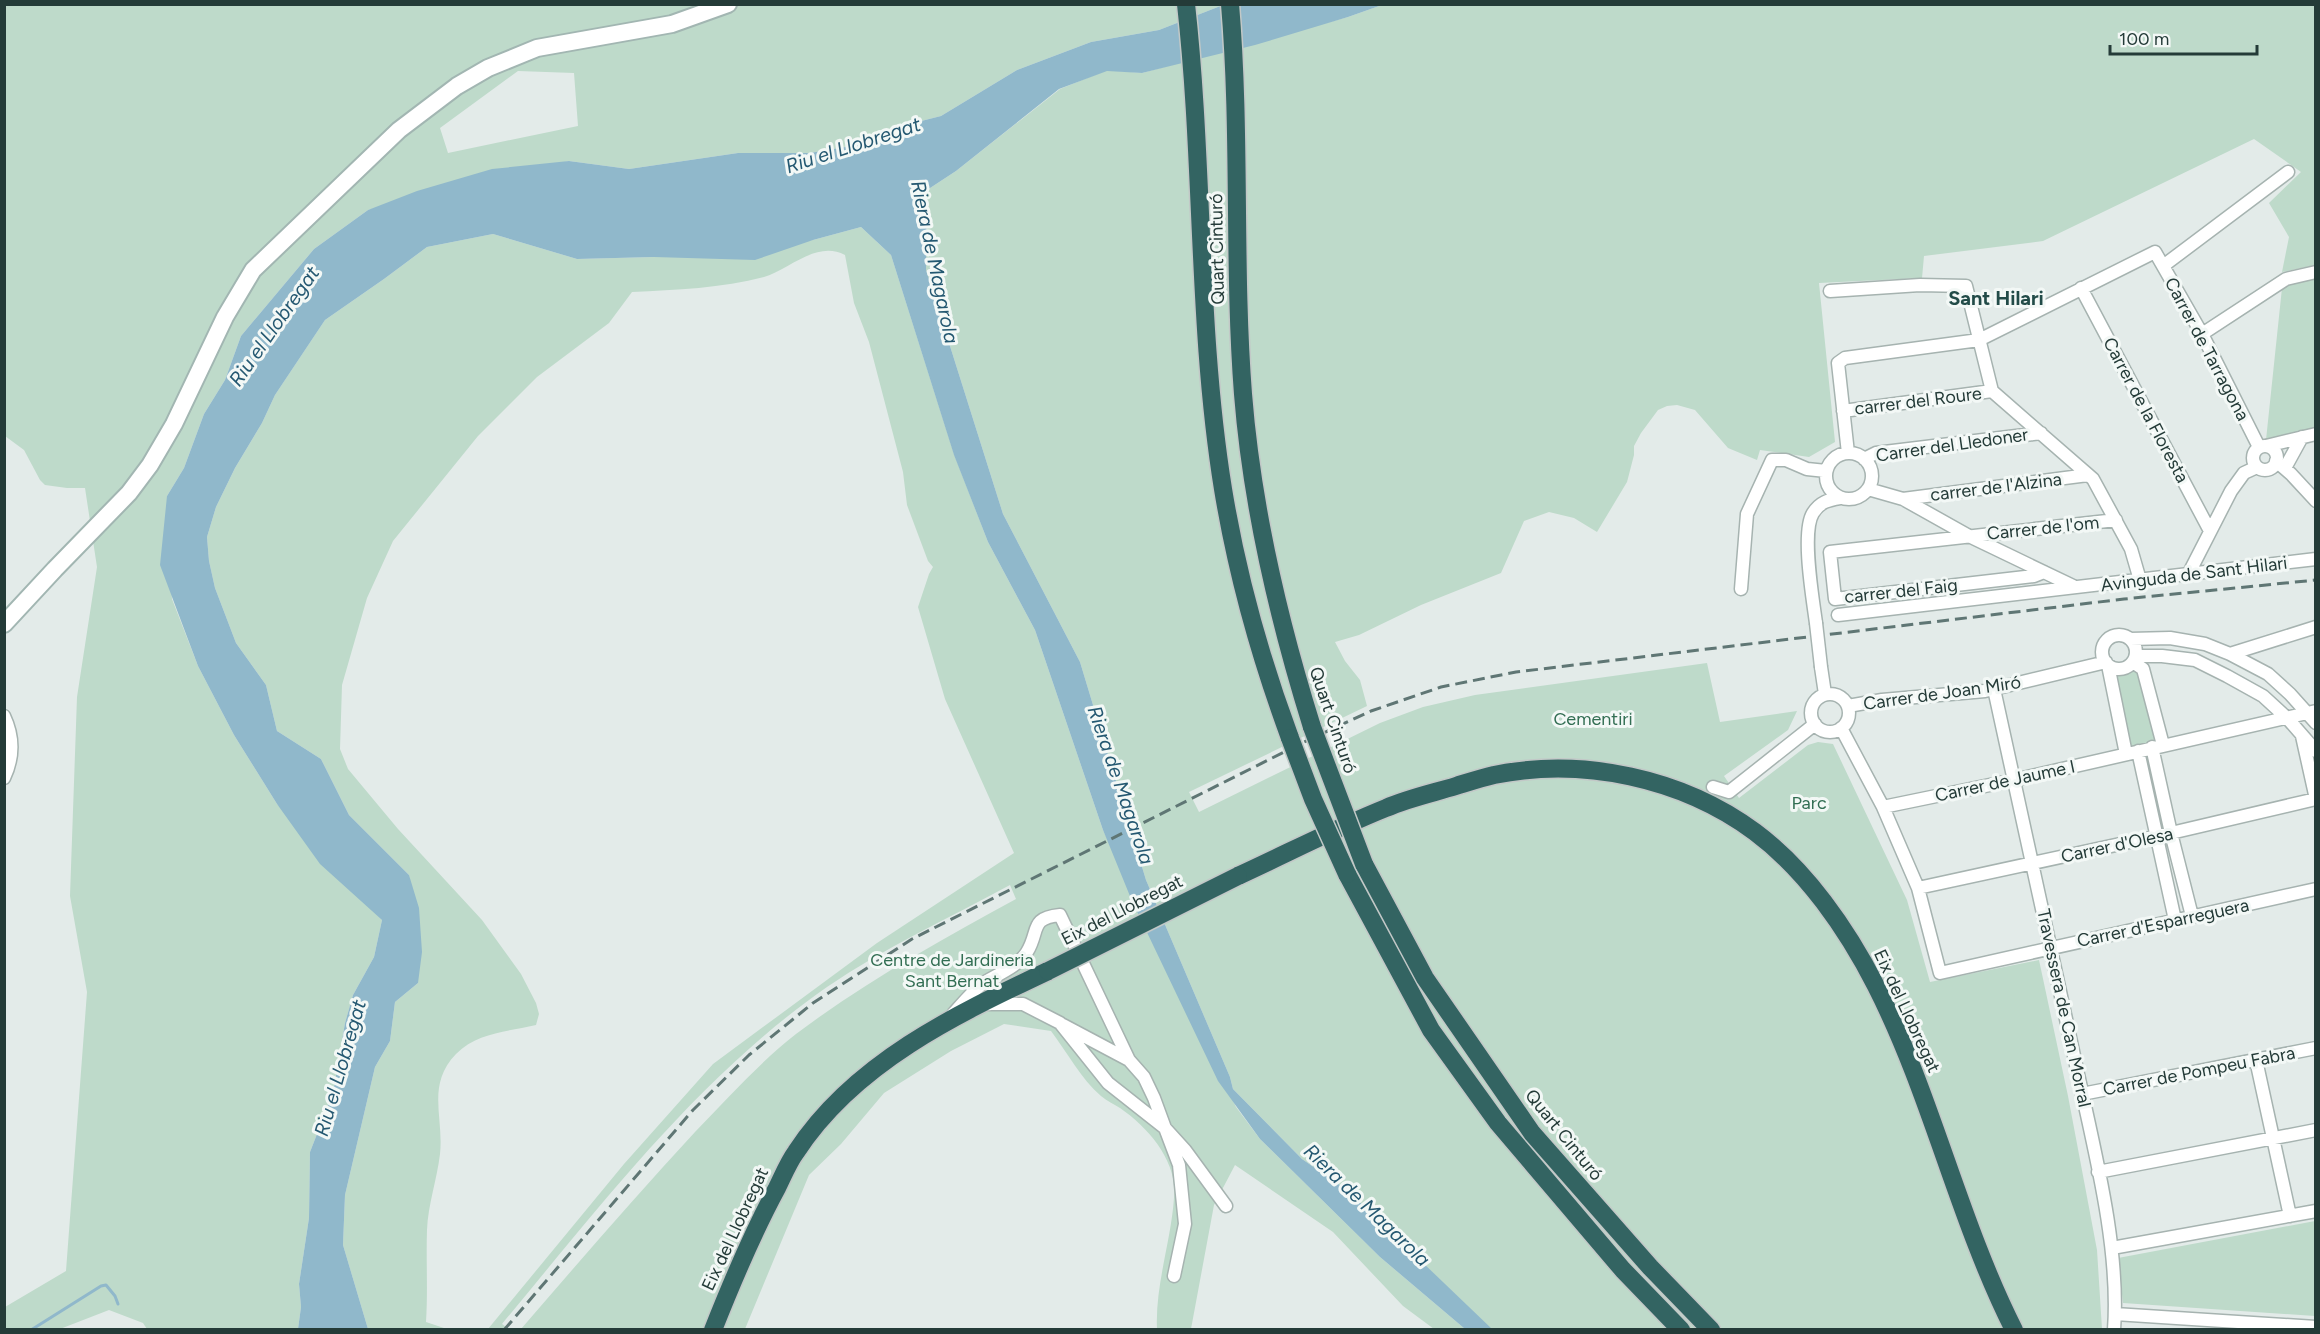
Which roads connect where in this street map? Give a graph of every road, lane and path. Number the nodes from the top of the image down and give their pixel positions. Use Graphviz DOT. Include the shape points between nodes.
graph roads {
  1 [pos="728,4"];
  2 [pos="1186,4"];
  3 [pos="1230,4"];
  4 [pos="2288,172"];
  5 [pos="2163,266"];
  6 [pos="2316,272"];
  7 [pos="2081,288"];
  8 [pos="1830,291"];
  9 [pos="2202,334"];
  10 [pos="1979,340"];
  11 [pos="1992,391"];
  12 [pos="1843,411"];
  13 [pos="2041,433"];
  14 [pos="2316,434"];
  15 [pos="2302,437"];
  16 [pos="2262,446"];
  17 [pos="1848,453"];
  18 [pos="1864,459"];
  19 [pos="2280,465"];
  20 [pos="2257,467"];
  21 [pos="1826,471"];
  22 [pos="2088,475"];
  23 [pos="1868,489"];
  24 [pos="1840,498"];
  25 [pos="1903,499"];
  26 [pos="2316,501"];
  27 [pos="2116,520"];
  28 [pos="2210,531"];
  29 [pos="1969,536"];
  30 [pos="2316,559"];
  31 [pos="2044,572"];
  32 [pos="2189,573"];
  33 [pos="2140,580"];
  34 [pos="2073,586"];
  35 [pos="1741,589"];
  36 [pos="1838,615"];
  37 [pos="4,624"];
  38 [pos="2316,627"];
  39 [pos="2130,639"];
  40 [pos="2230,654"];
  41 [pos="2134,659"];
  42 [pos="2107,664"];
  43 [pos="1994,689"];
  44 [pos="1825,694"];
  45 [pos="1848,706"];
  46 [pos="4,716"];
  47 [pos="2313,716"];
  48 [pos="2288,719"];
  49 [pos="1815,724"];
  50 [pos="1841,728"];
  51 [pos="2301,735"];
  52 [pos="2158,746"];
  53 [pos="2316,751"];
  54 [pos="2132,753"];
  55 [pos="4,778"];
  56 [pos="2014,780"];
  57 [pos="1453,787"];
  58 [pos="1713,787"];
  59 [pos="2316,799"];
  60 [pos="1883,807"];
  61 [pos="2171,833"];
  62 [pos="2155,835"];
  63 [pos="2033,863"];
  64 [pos="1918,888"];
  65 [pos="2316,890"];
  66 [pos="2192,916"];
  67 [pos="2175,920"];
  68 [pos="2051,947"];
  69 [pos="1022,984"];
  70 [pos="981,995"];
  71 [pos="1023,1004"];
  72 [pos="1060,1023"];
  73 [pos="2316,1048"];
  74 [pos="1130,1059"];
  75 [pos="2256,1060"];
  76 [pos="2082,1094"];
  77 [pos="1165,1128"];
  78 [pos="2316,1130"];
  79 [pos="2273,1138"];
  80 [pos="2098,1172"];
  81 [pos="1226,1206"];
  82 [pos="2316,1211"];
  83 [pos="2290,1216"];
  84 [pos="2112,1248"];
  85 [pos="1174,1276"];
  86 [pos="2115,1314"];
  87 [pos="2316,1327"];
  88 [pos="2296,1328"];
  89 [pos="713,1329"];
  90 [pos="1682,1329"];
  91 [pos="1711,1329"];
  92 [pos="2006,1329"];
  93 [pos="2014,1329"];
  94 [pos="2114,1329"];
  1 -- 37 [label="street" via="672,24 537,48 457,86 399,130 253,270 150,465 129,493"];
  2 -- 90 [label="highway, Quart Cinturó, bridge" via="1205,319 1217,441 1230,530 1262,657 1290,738 1347,874 1431,1029 1498,1124 1623,1270"];
  3 -- 91 [label="highway, Quart Cinturó, bridge" via="1243,394 1253,480 1287,646 1312,727 1364,864 1425,978 1532,1133 1650,1267"];
  4 -- 5 [label="street"];
  5 -- 7 [label="street, Carrer de Tarragona" via="2155,252"];
  5 -- 9 [label="street, Carrer de Tarragona"];
  6 -- 9 [label="street" via="2286,279"];
  7 -- 10 [label="street"];
  7 -- 28 [label="street, Carrer de la Floresta"];
  8 -- 10 [label="street" via="1966,286"];
  9 -- 16 [label="street, Carrer de Tarragona"];
  10 -- 11 [label="street"];
  10 -- 12 [label="street" via="1845,358 1838,363"];
  11 -- 12 [label="street, carrer del Roure"];
  11 -- 13 [label="street"];
  12 -- 17 [label="street"];
  13 -- 18 [label="street, Carrer del Lledoner" via="1876,453"];
  13 -- 22 [label="street"];
  14 -- 15 [label="street"];
  15 -- 16 [label="street"];
  15 -- 19 [label="street"];
  16 -- 19 [label="street" via="2275,451"];
  16 -- 20 [label="street" via="2253,456"];
  17 -- 18 [label="street"];
  17 -- 21 [label="street" via="1834,458"];
  18 -- 23 [label="street" via="1871,473"];
  19 -- 20 [label="street"];
  19 -- 26 [label="street"];
  20 -- 28 [label="street" via="2244,472"];
  21 -- 24 [label="street" via="1830,490"];
  21 -- 35 [label="street" via="1772,460 1747,514"];
  22 -- 25 [label="street, carrer de l'Alzina"];
  22 -- 27 [label="street"];
  23 -- 24 [label="street" via="1856,498"];
  23 -- 25 [label="street"];
  24 -- 44 [label="street, bridge" via="1824,501 1812,514 1808,528 1811,592"];
  25 -- 29 [label="street"];
  27 -- 29 [label="street, Carrer de l'om"];
  27 -- 33 [label="street" via="2131,549"];
  28 -- 32 [label="street"];
  29 -- 31 [label="street"];
  29 -- 31 [label="street, carrer del Faig" via="1830,552 1835,598"];
  30 -- 32 [label="street, Avinguda de Sant Hilari"];
  31 -- 34 [label="street"];
  32 -- 33 [label="street, Avinguda de Sant Hilari"];
  33 -- 34 [label="street, Avinguda de Sant Hilari"];
  34 -- 36 [label="street, Avinguda de Sant Hilari"];
  38 -- 40 [label="street"];
  39 -- 40 [label="street" via="2205,644"];
  39 -- 41 [label="street" via="2135,647"];
  39 -- 42 [label="street" via="2120,635 2110,638 2102,652"];
  40 -- 47 [label="street" via="2268,674"];
  41 -- 42 [label="street" via="2124,668"];
  41 -- 48 [label="street" via="2162,656 2195,660 2264,696"];
  41 -- 52 [label="street" via="2143,669"];
  42 -- 43 [label="street, Carrer de Joan Miró"];
  42 -- 54 [label="street"];
  43 -- 45 [label="street, Carrer de Joan Miró"];
  43 -- 56 [label="street, Travessera de Can Morral"];
  44 -- 45 [label="street" via="1840,696"];
  44 -- 49 [label="street" via="1813,704"];
  45 -- 50 [label="street" via="1847,721"];
  46 -- 55 [label="street" via="12,747"];
  47 -- 48 [label="street"];
  48 -- 51 [label="street"];
  48 -- 52 [label="street"];
  49 -- 50 [label="street" via="1828,732"];
  49 -- 58 [label="street" via="1730,792"];
  50 -- 60 [label="street"];
  51 -- 53 [label="street"];
  51 -- 59 [label="street"];
  52 -- 54 [label="street, Carrer de Jaume I"];
  52 -- 61 [label="street"];
  54 -- 56 [label="street, Carrer de Jaume I"];
  54 -- 62 [label="street"];
  56 -- 60 [label="street, Carrer de Jaume I"];
  56 -- 63 [label="street, Travessera de Can Morral"];
  57 -- 69 [label="highway, Eix del Llobregat, bridge" via="1388,807 1238,876"];
  57 -- 92 [label="highway, Eix del Llobregat" via="1529,779 1620,782 1673,797 1711,815 1768,854 1826,920 1863,979 1894,1047 1989,1296"];
  57 -- 93 [label="highway, Eix del Llobregat" via="1493,775 1540,770 1576,769 1641,778 1720,809 1778,852 1806,880 1845,933 1876,985 1918,1082 1978,1251"];
  59 -- 61 [label="street, Carrer d'Olesa"];
  60 -- 64 [label="street"];
  61 -- 62 [label="street, Carrer d'Olesa"];
  61 -- 66 [label="street"];
  62 -- 63 [label="street, Carrer d'Olesa"];
  62 -- 67 [label="street"];
  63 -- 64 [label="street, Carrer d'Olesa"];
  63 -- 68 [label="street, Travessera de Can Morral"];
  64 -- 68 [label="street, Carrer d'Esparreguera" via="1940,972"];
  65 -- 66 [label="street, Carrer d'Esparreguera"];
  66 -- 67 [label="street, Carrer d'Esparreguera"];
  67 -- 68 [label="street, Carrer d'Esparreguera"];
  68 -- 76 [label="street, Travessera de Can Morral"];
  69 -- 70 [label="highway, Eix del Llobregat"];
  69 -- 71 [label="street"];
  70 -- 71 [label="street"];
  70 -- 74 [label="street" via="1027,953 1038,923 1046,916 1060,915"];
  70 -- 89 [label="highway, Eix del Llobregat" via="942,1026 866,1075 829,1111 796,1152 759,1221"];
  71 -- 72 [label="street"];
  72 -- 74 [label="street"];
  72 -- 77 [label="street" via="1108,1083"];
  73 -- 75 [label="street, Carrer de Pompeu Fabra"];
  74 -- 77 [label="street" via="1149,1087"];
  75 -- 76 [label="street, Carrer de Pompeu Fabra"];
  75 -- 79 [label="street"];
  76 -- 80 [label="street, Travessera de Can Morral"];
  77 -- 81 [label="street"];
  77 -- 85 [label="street" via="1179,1165 1185,1224"];
  78 -- 79 [label="street"];
  79 -- 80 [label="street"];
  79 -- 83 [label="street"];
  80 -- 84 [label="street, Travessera de Can Morral"];
  82 -- 83 [label="street"];
  83 -- 84 [label="street"];
  84 -- 86 [label="street, Travessera de Can Morral"];
  86 -- 88 [label="street"];
  86 -- 94 [label="street, Travessera de Can Morral"];
  87 -- 88 [label="street"];
}
